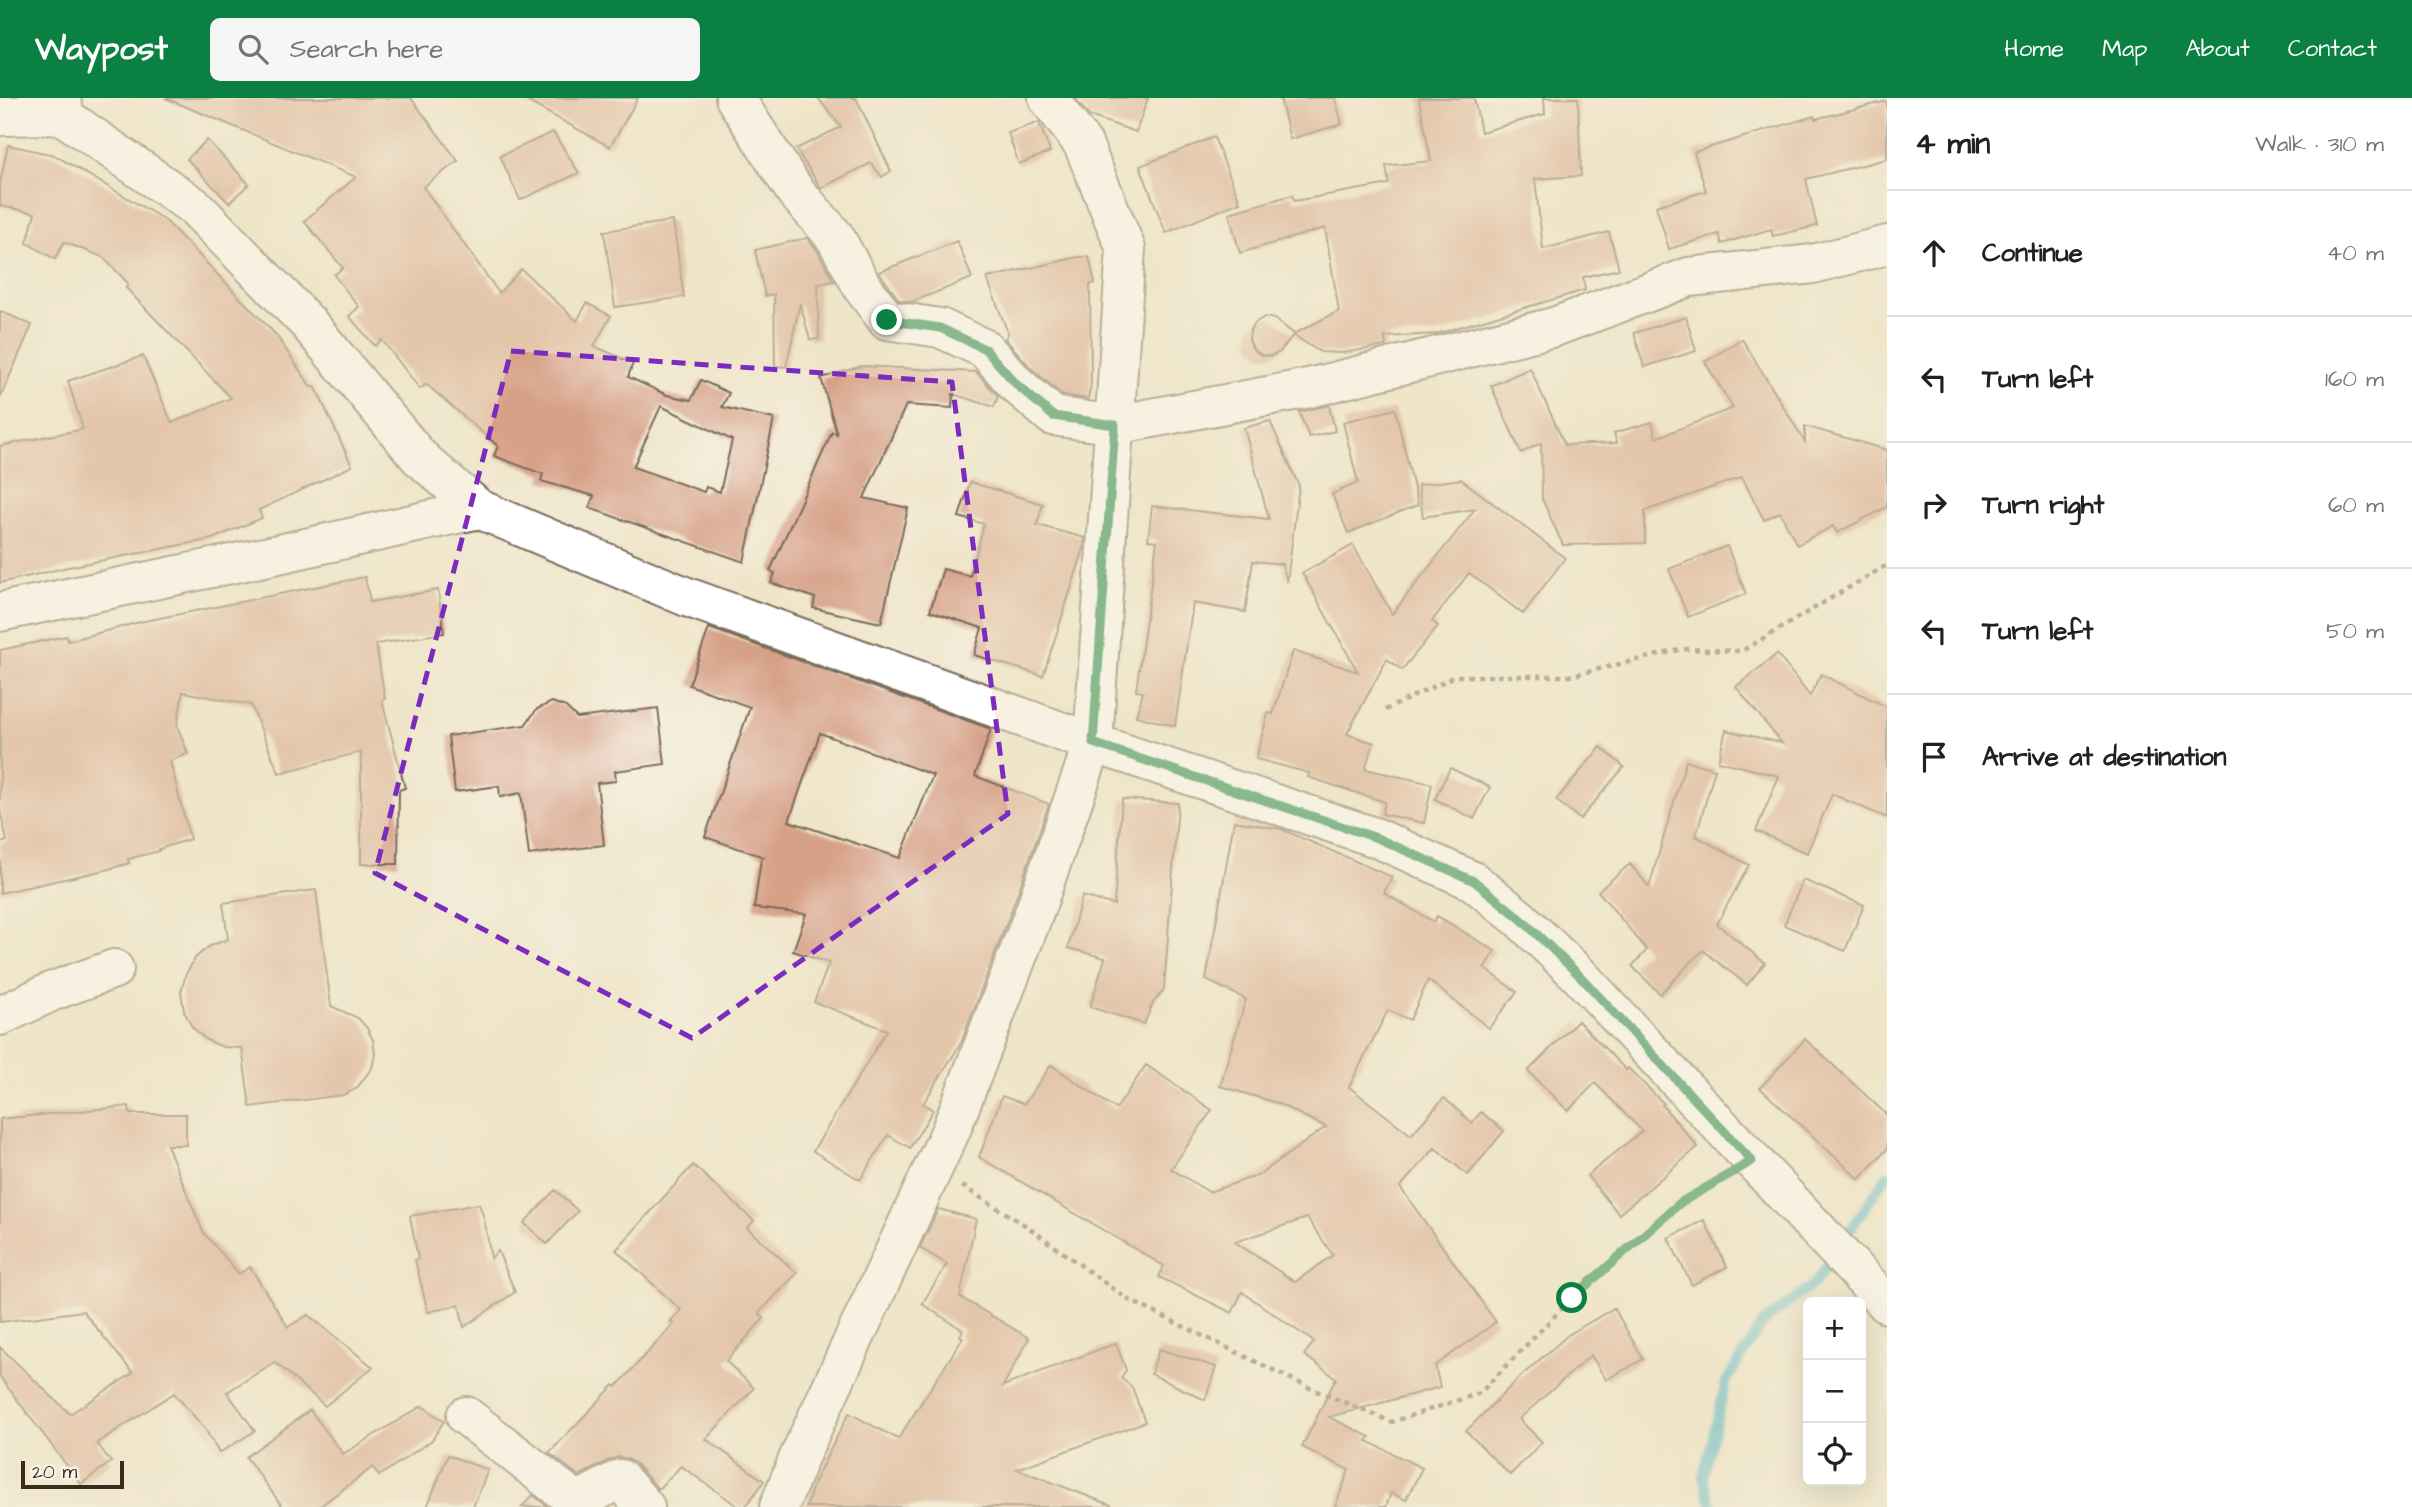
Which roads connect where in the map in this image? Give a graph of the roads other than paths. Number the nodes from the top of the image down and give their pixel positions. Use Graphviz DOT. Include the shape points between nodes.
graph roads {
  1 [pos="735,98"];
  2 [pos="1048,98"];
  3 [pos="55,104"];
  4 [pos="0,116"];
  5 [pos="1887,245"];
  6 [pos="1115,425"];
  7 [pos="479,509"];
  8 [pos="0,612"];
  9 [pos="1093,743"];
  10 [pos="114,969"];
  11 [pos="0,1016"];
  12 [pos="1879,1296"];
  13 [pos="466,1416"];
  14 [pos="645,1507"];
  15 [pos="779,1507"];
  1 -- 6 [label="street" via="795,191 835,237 887,320 940,328 985,349 1053,416"];
  2 -- 6 [label="street" via="1083,144 1126,249"];
  3 -- 4 [label="street"];
  3 -- 7 [label="street" via="195,207 307,323 419,457"];
  5 -- 6 [label="street" via="1813,264 1689,277 1555,327 1309,388"];
  6 -- 9 [label="street"];
  7 -- 8 [label="street"];
  7 -- 9 [label="street" via="687,597"];
  9 -- 12 [label="street" via="1377,838 1474,881 1579,975"];
  9 -- 15 [label="street" via="951,1130"];
  10 -- 11 [label="street"];
  13 -- 14 [label="street" via="576,1502 620,1479"];
}
